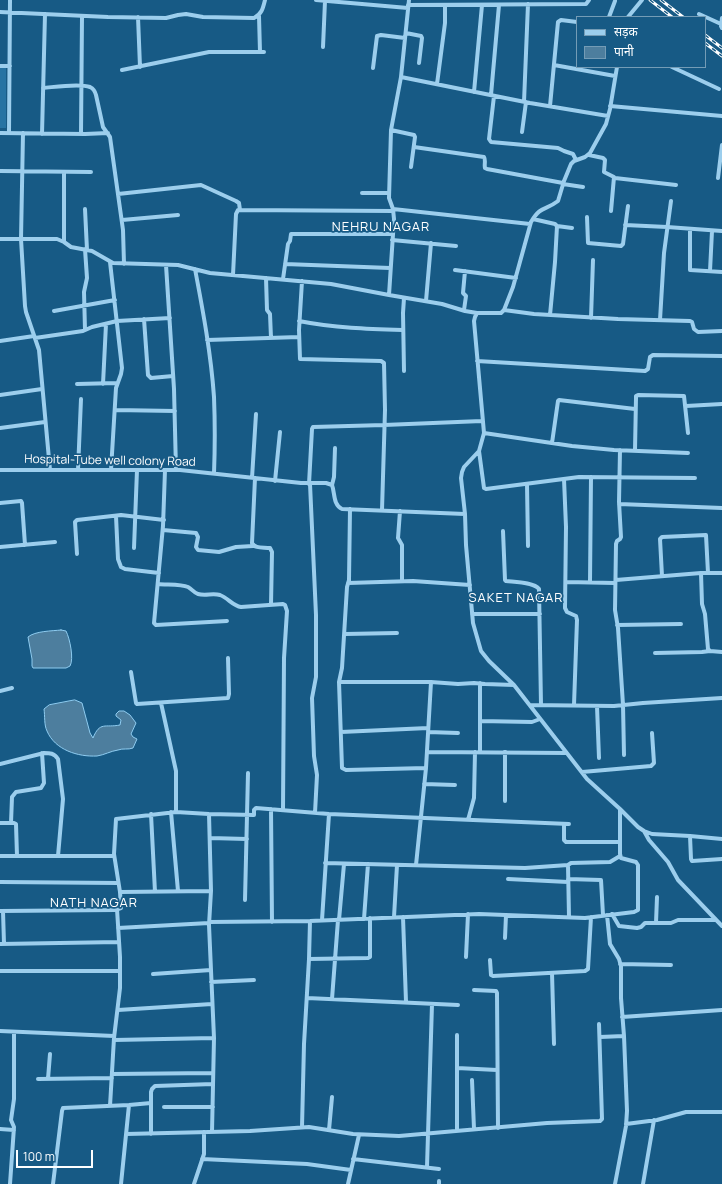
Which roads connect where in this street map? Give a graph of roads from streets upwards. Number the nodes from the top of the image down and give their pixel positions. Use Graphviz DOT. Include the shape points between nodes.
graph roads {
  1 [pos="10,0"];
  2 [pos="265,0"];
  3 [pos="316,0"];
  4 [pos="322,0"];
  5 [pos="374,0"];
  6 [pos="409,0"];
  7 [pos="451,0"];
  8 [pos="590,0"];
  9 [pos="642,0"];
  10 [pos="615,1"];
  11 [pos="350,2"];
  12 [pos="528,4"];
  13 [pos="374,5"];
  14 [pos="445,5"];
  15 [pos="451,5"];
  16 [pos="482,5"];
  17 [pos="499,5"];
  18 [pos="408,7"];
  19 [pos="0,12"];
  20 [pos="10,12"];
  21 [pos="45,14"];
  22 [pos="700,14"];
  23 [pos="82,16"];
  24 [pos="259,16"];
  25 [pos="608,16"];
  26 [pos="629,16"];
  27 [pos="704,16"];
  28 [pos="138,17"];
  29 [pos="706,17"];
  30 [pos="722,18"];
  31 [pos="576,22"];
  32 [pos="722,26"];
  33 [pos="406,33"];
  34 [pos="405,38"];
  35 [pos="323,47"];
  36 [pos="419,63"];
  37 [pos="0,66"];
  38 [pos="10,66"];
  39 [pos="554,66"];
  40 [pos="140,67"];
  41 [pos="373,68"];
  42 [pos="617,68"];
  43 [pos="674,68"];
  44 [pos="122,70"];
  45 [pos="615,76"];
  46 [pos="402,77"];
  47 [pos="437,84"];
  48 [pos="81,86"];
  49 [pos="43,88"];
  50 [pos="719,89"];
  51 [pos="474,92"];
  52 [pos="492,95"];
  53 [pos="525,102"];
  54 [pos="550,106"];
  55 [pos="610,106"];
  56 [pos="608,116"];
  57 [pos="722,116"];
  58 [pos="391,130"];
  59 [pos="522,132"];
  60 [pos="0,133"];
  61 [pos="9,133"];
  62 [pos="23,133"];
  63 [pos="108,133"];
  64 [pos="42,134"];
  65 [pos="81,134"];
  66 [pos="722,145"];
  67 [pos="414,147"];
  68 [pos="589,154"];
  69 [pos="576,160"];
  70 [pos="721,160"];
  71 [pos="411,167"];
  72 [pos="0,171"];
  73 [pos="22,171"];
  74 [pos="64,172"];
  75 [pos="91,172"];
  76 [pos="615,178"];
  77 [pos="718,178"];
  78 [pos="563,183"];
  79 [pos="676,185"];
  80 [pos="583,187"];
  81 [pos="362,193"];
  82 [pos="389,193"];
  83 [pos="118,194"];
  84 [pos="671,202"];
  85 [pos="628,206"];
  86 [pos="85,209"];
  87 [pos="240,210"];
  88 [pos="393,210"];
  89 [pos="611,211"];
  90 [pos="178,215"];
  91 [pos="587,217"];
  92 [pos="533,219"];
  93 [pos="122,220"];
  94 [pos="530,224"];
  95 [pos="625,225"];
  96 [pos="557,226"];
  97 [pos="668,227"];
  98 [pos="572,228"];
  99 [pos="690,229"];
  100 [pos="712,231"];
  101 [pos="722,231"];
  102 [pos="393,234"];
  103 [pos="0,239"];
  104 [pos="21,239"];
  105 [pos="392,240"];
  106 [pos="64,242"];
  107 [pos="431,244"];
  108 [pos="456,246"];
  109 [pos="86,250"];
  110 [pos="593,260"];
  111 [pos="110,262"];
  112 [pos="124,264"];
  113 [pos="285,264"];
  114 [pos="166,265"];
  115 [pos="390,268"];
  116 [pos="195,269"];
  117 [pos="455,270"];
  118 [pos="465,271"];
  119 [pos="710,271"];
  120 [pos="722,272"];
  121 [pos="233,275"];
  122 [pos="266,278"];
  123 [pos="516,278"];
  124 [pos="282,279"];
  125 [pos="302,281"];
  126 [pos="389,295"];
  127 [pos="404,298"];
  128 [pos="115,300"];
  129 [pos="426,301"];
  130 [pos="84,306"];
  131 [pos="464,310"];
  132 [pos="504,310"];
  133 [pos="54,311"];
  134 [pos="477,313"];
  135 [pos="550,315"];
  136 [pos="170,318"];
  137 [pos="590,318"];
  138 [pos="144,320"];
  139 [pos="660,320"];
  140 [pos="300,321"];
  141 [pos="117,322"];
  142 [pos="106,324"];
  143 [pos="86,330"];
  144 [pos="404,330"];
  145 [pos="722,331"];
  146 [pos="35,337"];
  147 [pos="299,337"];
  148 [pos="271,338"];
  149 [pos="207,340"];
  150 [pos="0,341"];
  151 [pos="722,356"];
  152 [pos="478,361"];
  153 [pos="404,371"];
  154 [pos="173,376"];
  155 [pos="117,383"];
  156 [pos="77,384"];
  157 [pos="103,384"];
  158 [pos="42,389"];
  159 [pos="0,395"];
  160 [pos="81,399"];
  161 [pos="722,404"];
  162 [pos="686,406"];
  163 [pos="635,409"];
  164 [pos="115,410"];
  165 [pos="175,411"];
  166 [pos="256,414"];
  167 [pos="482,421"];
  168 [pos="46,422"];
  169 [pos="384,425"];
  170 [pos="0,428"];
  171 [pos="280,432"];
  172 [pos="484,433"];
  173 [pos="688,433"];
  174 [pos="552,443"];
  175 [pos="335,448"];
  176 [pos="620,450"];
  177 [pos="635,450"];
  178 [pos="479,451"];
  179 [pos="688,453"];
  180 [pos="0,470"];
  181 [pos="50,470"];
  182 [pos="78,470"];
  183 [pos="111,470"];
  184 [pos="137,470"];
  185 [pos="165,470"];
  186 [pos="176,470"];
  187 [pos="214,474"];
  188 [pos="591,477"];
  189 [pos="619,477"];
  190 [pos="253,478"];
  191 [pos="564,478"];
  192 [pos="695,478"];
  193 [pos="275,481"];
  194 [pos="310,484"];
  195 [pos="527,484"];
  196 [pos="332,485"];
  197 [pos="0,503"];
  198 [pos="619,504"];
  199 [pos="722,508"];
  200 [pos="350,509"];
  201 [pos="382,510"];
  202 [pos="400,511"];
  203 [pos="465,514"];
  204 [pos="116,516"];
  205 [pos="135,516"];
  206 [pos="164,520"];
  207 [pos="163,530"];
  208 [pos="504,531"];
  209 [pos="55,542"];
  210 [pos="25,545"];
  211 [pos="253,546"];
  212 [pos="528,546"];
  213 [pos="0,547"];
  214 [pos="134,548"];
  215 [pos="77,554"];
  216 [pos="159,573"];
  217 [pos="701,573"];
  218 [pos="708,573"];
  219 [pos="722,573"];
  220 [pos="662,576"];
  221 [pos="402,581"];
  222 [pos="616,581"];
  223 [pos="566,582"];
  224 [pos="590,582"];
  225 [pos="348,583"];
  226 [pos="158,584"];
  227 [pos="470,585"];
  228 [pos="271,605"];
  229 [pos="472,614"];
  230 [pos="540,614"];
  231 [pos="227,621"];
  232 [pos="681,624"];
  233 [pos="617,625"];
  234 [pos="397,632"];
  235 [pos="345,634"];
  236 [pos="710,651"];
  237 [pos="722,652"];
  238 [pos="655,653"];
  239 [pos="228,658"];
  240 [pos="131,672"];
  241 [pos="339,682"];
  242 [pos="431,682"];
  243 [pos="480,683"];
  244 [pos="514,685"];
  245 [pos="12,688"];
  246 [pos="0,691"];
  247 [pos="722,698"];
  248 [pos="161,703"];
  249 [pos="530,705"];
  250 [pos="541,705"];
  251 [pos="623,705"];
  252 [pos="574,706"];
  253 [pos="597,706"];
  254 [pos="540,719"];
  255 [pos="480,720"];
  256 [pos="428,730"];
  257 [pos="341,732"];
  258 [pos="458,733"];
  259 [pos="652,733"];
  260 [pos="427,752"];
  261 [pos="477,752"];
  262 [pos="505,752"];
  263 [pos="42,753"];
  264 [pos="566,753"];
  265 [pos="624,755"];
  266 [pos="599,758"];
  267 [pos="0,764"];
  268 [pos="426,768"];
  269 [pos="582,772"];
  270 [pos="248,774"];
  271 [pos="424,784"];
  272 [pos="455,785"];
  273 [pos="505,801"];
  274 [pos="271,809"];
  275 [pos="620,809"];
  276 [pos="283,810"];
  277 [pos="174,812"];
  278 [pos="315,813"];
  279 [pos="151,814"];
  280 [pos="209,814"];
  281 [pos="329,814"];
  282 [pos="248,815"];
  283 [pos="420,818"];
  284 [pos="468,820"];
  285 [pos="0,823"];
  286 [pos="11,823"];
  287 [pos="644,831"];
  288 [pos="690,836"];
  289 [pos="210,838"];
  290 [pos="247,839"];
  291 [pos="722,839"];
  292 [pos="620,842"];
  293 [pos="0,856"];
  294 [pos="17,856"];
  295 [pos="58,856"];
  296 [pos="114,856"];
  297 [pos="620,856"];
  298 [pos="722,859"];
  299 [pos="325,863"];
  300 [pos="344,864"];
  301 [pos="368,864"];
  302 [pos="397,865"];
  303 [pos="416,865"];
  304 [pos="568,865"];
  305 [pos="508,879"];
  306 [pos="568,881"];
  307 [pos="0,882"];
  308 [pos="118,883"];
  309 [pos="178,891"];
  310 [pos="211,891"];
  311 [pos="120,892"];
  312 [pos="155,892"];
  313 [pos="657,897"];
  314 [pos="245,900"];
  315 [pos="117,909"];
  316 [pos="1,911"];
  317 [pos="468,914"];
  318 [pos="506,915"];
  319 [pos="607,915"];
  320 [pos="394,917"];
  321 [pos="403,917"];
  322 [pos="568,917"];
  323 [pos="591,917"];
  324 [pos="370,918"];
  325 [pos="364,919"];
  326 [pos="322,920"];
  327 [pos="338,920"];
  328 [pos="716,920"];
  329 [pos="310,921"];
  330 [pos="209,922"];
  331 [pos="272,922"];
  332 [pos="656,923"];
  333 [pos="722,926"];
  334 [pos="118,928"];
  335 [pos="505,938"];
  336 [pos="119,942"];
  337 [pos="2,944"];
  338 [pos="466,957"];
  339 [pos="309,959"];
  340 [pos="335,959"];
  341 [pos="490,960"];
  342 [pos="620,964"];
  343 [pos="671,965"];
  344 [pos="211,970"];
  345 [pos="0,971"];
  346 [pos="120,971"];
  347 [pos="552,973"];
  348 [pos="153,974"];
  349 [pos="254,980"];
  350 [pos="212,982"];
  351 [pos="474,990"];
  352 [pos="307,998"];
  353 [pos="332,999"];
  354 [pos="406,1002"];
  355 [pos="212,1004"];
  356 [pos="432,1004"];
  357 [pos="458,1005"];
  358 [pos="118,1010"];
  359 [pos="722,1010"];
  360 [pos="622,1017"];
  361 [pos="599,1024"];
  362 [pos="0,1031"];
  363 [pos="14,1032"];
  364 [pos="457,1035"];
  365 [pos="624,1036"];
  366 [pos="600,1037"];
  367 [pos="114,1038"];
  368 [pos="214,1038"];
  369 [pos="554,1044"];
  370 [pos="50,1054"];
  371 [pos="457,1068"];
  372 [pos="497,1070"];
  373 [pos="213,1073"];
  374 [pos="112,1076"];
  375 [pos="38,1079"];
  376 [pos="48,1079"];
  377 [pos="472,1080"];
  378 [pos="213,1084"];
  379 [pos="332,1097"];
  380 [pos="151,1103"];
  381 [pos="129,1105"];
  382 [pos="110,1106"];
  383 [pos="213,1107"];
  384 [pos="164,1108"];
  385 [pos="722,1112"];
  386 [pos="654,1120"];
  387 [pos="626,1124"];
  388 [pos="302,1127"];
  389 [pos="498,1128"];
  390 [pos="0,1130"];
  391 [pos="14,1130"];
  392 [pos="329,1130"];
  393 [pos="474,1130"];
  394 [pos="457,1131"];
  395 [pos="204,1132"];
  396 [pos="212,1132"];
  397 [pos="429,1133"];
  398 [pos="126,1134"];
  399 [pos="151,1134"];
  400 [pos="359,1135"];
  401 [pos="202,1159"];
  402 [pos="353,1159"];
  403 [pos="427,1167"];
  404 [pos="440,1169"];
  405 [pos="351,1170"];
  406 [pos="10,1184"];
  407 [pos="53,1184"];
  408 [pos="121,1184"];
  409 [pos="194,1184"];
  410 [pos="348,1184"];
  411 [pos="615,1184"];
  412 [pos="643,1184"];
  1 -- 20 [label="street"];
  2 -- 24 [label="street"];
  3 -- 4 [label="street"];
  4 -- 11 [label="street"];
  4 -- 35 [label="street"];
  5 -- 13 [label="street"];
  6 -- 18 [label="street"];
  7 -- 15 [label="street"];
  8 -- 12 [label="street" via="586,4"];
  9 -- 26 [label="street"];
  10 -- 25 [label="street"];
  11 -- 13 [label="street"];
  12 -- 17 [label="street"];
  12 -- 53 [label="street"];
  13 -- 18 [label="street"];
  14 -- 15 [label="street"];
  14 -- 18 [label="street"];
  14 -- 47 [label="street"];
  15 -- 16 [label="street"];
  16 -- 17 [label="street"];
  16 -- 51 [label="street"];
  17 -- 52 [label="street"];
  18 -- 33 [label="street"];
  19 -- 20 [label="street"];
  20 -- 21 [label="street"];
  20 -- 38 [label="street"];
  21 -- 23 [label="street"];
  21 -- 49 [label="street"];
  22 -- 27 [label="street"];
  23 -- 28 [label="street"];
  23 -- 48 [label="street"];
  24 -- 28 [label="street" via="203,17 186,14 169,18"];
  24 -- 40 [label="street" via="262,52 209,52"];
  28 -- 40 [label="street"];
  29 -- 32 [label="street"];
  30 -- 32 [label="street"];
  31 -- 39 [label="street" via="558,22"];
  33 -- 34 [label="street"];
  33 -- 36 [label="street" via="422,38"];
  34 -- 41 [label="street" via="377,36"];
  34 -- 46 [label="street"];
  37 -- 38 [label="street"];
  38 -- 61 [label="street"];
  39 -- 45 [label="street"];
  39 -- 54 [label="street"];
  40 -- 44 [label="street"];
  42 -- 45 [label="street"];
  43 -- 50 [label="street"];
  45 -- 55 [label="street"];
  46 -- 47 [label="street"];
  46 -- 58 [label="street"];
  47 -- 51 [label="street"];
  48 -- 49 [label="street"];
  48 -- 63 [label="street" via="94,90"];
  48 -- 65 [label="street"];
  49 -- 64 [label="street"];
  51 -- 52 [label="street"];
  52 -- 53 [label="street"];
  52 -- 69 [label="street" via="489,139 491,142 558,148 572,153"];
  53 -- 54 [label="street"];
  53 -- 59 [label="street"];
  54 -- 56 [label="street"];
  55 -- 56 [label="street"];
  55 -- 57 [label="street"];
  56 -- 68 [label="street"];
  58 -- 67 [label="street" via="414,135"];
  58 -- 82 [label="street"];
  60 -- 61 [label="street"];
  61 -- 62 [label="street"];
  62 -- 64 [label="street"];
  62 -- 73 [label="street"];
  63 -- 65 [label="street"];
  63 -- 83 [label="street"];
  64 -- 65 [label="street"];
  66 -- 70 [label="street"];
  67 -- 71 [label="street"];
  67 -- 78 [label="street" via="484,157 487,169"];
  68 -- 69 [label="street"];
  68 -- 76 [label="street" via="603,158 604,172"];
  69 -- 78 [label="street" via="571,164"];
  70 -- 77 [label="street"];
  72 -- 73 [label="street"];
  73 -- 74 [label="street"];
  73 -- 104 [label="street"];
  74 -- 75 [label="street"];
  74 -- 106 [label="street"];
  76 -- 79 [label="street"];
  76 -- 89 [label="street"];
  78 -- 80 [label="street"];
  78 -- 92 [label="street" via="558,201 540,210"];
  81 -- 82 [label="street"];
  82 -- 88 [label="street"];
  83 -- 87 [label="street" via="201,185 236,201"];
  83 -- 93 [label="street"];
  84 -- 97 [label="street"];
  85 -- 95 [label="street"];
  86 -- 109 [label="street"];
  87 -- 88 [label="street"];
  87 -- 121 [label="street" via="236,214"];
  88 -- 94 [label="street"];
  88 -- 102 [label="street"];
  90 -- 93 [label="street"];
  91 -- 95 [label="street" via="589,244 623,246"];
  92 -- 94 [label="street"];
  92 -- 96 [label="street"];
  93 -- 112 [label="street"];
  94 -- 123 [label="street"];
  95 -- 97 [label="street"];
  96 -- 98 [label="street"];
  96 -- 135 [label="street"];
  97 -- 99 [label="street"];
  97 -- 139 [label="street"];
  99 -- 100 [label="street"];
  99 -- 119 [label="street" via="690,270"];
  100 -- 101 [label="street"];
  100 -- 119 [label="street"];
  102 -- 105 [label="street"];
  102 -- 113 [label="street" via="291,234"];
  103 -- 104 [label="street"];
  104 -- 106 [label="street" via="56,239"];
  104 -- 146 [label="street" via="24,306"];
  105 -- 107 [label="street"];
  105 -- 115 [label="street"];
  106 -- 109 [label="street" via="71,247"];
  107 -- 108 [label="street"];
  107 -- 129 [label="street"];
  109 -- 111 [label="street"];
  109 -- 130 [label="street"];
  110 -- 137 [label="street"];
  111 -- 112 [label="street"];
  111 -- 128 [label="street"];
  112 -- 114 [label="street"];
  113 -- 115 [label="street"];
  113 -- 124 [label="street"];
  114 -- 116 [label="street"];
  114 -- 136 [label="street"];
  115 -- 126 [label="street"];
  116 -- 121 [label="street"];
  116 -- 149 [label="street"];
  117 -- 118 [label="street"];
  118 -- 123 [label="street"];
  118 -- 131 [label="street"];
  119 -- 120 [label="street"];
  121 -- 122 [label="street"];
  122 -- 124 [label="street"];
  122 -- 148 [label="street"];
  123 -- 132 [label="street"];
  124 -- 125 [label="street"];
  125 -- 126 [label="street"];
  125 -- 140 [label="street"];
  126 -- 127 [label="street"];
  127 -- 129 [label="street"];
  127 -- 144 [label="street"];
  128 -- 130 [label="street"];
  128 -- 141 [label="street"];
  129 -- 131 [label="street"];
  130 -- 133 [label="street"];
  130 -- 143 [label="street"];
  131 -- 134 [label="street"];
  132 -- 134 [label="street" via="501,313"];
  132 -- 135 [label="street"];
  134 -- 152 [label="street" via="474,321"];
  135 -- 137 [label="street"];
  136 -- 138 [label="street"];
  136 -- 154 [label="street"];
  137 -- 139 [label="street"];
  138 -- 141 [label="street"];
  138 -- 154 [label="street" via="148,375 152,378"];
  139 -- 145 [label="street" via="690,321 694,330 698,332"];
  140 -- 144 [label="street" via="354,328"];
  140 -- 147 [label="street"];
  141 -- 142 [label="street"];
  141 -- 155 [label="street" via="122,368"];
  142 -- 143 [label="street"];
  142 -- 157 [label="street"];
  143 -- 146 [label="street"];
  144 -- 153 [label="street"];
  146 -- 150 [label="street"];
  146 -- 158 [label="street" via="39,350"];
  147 -- 148 [label="street"];
  147 -- 169 [label="street" via="301,360 383,362"];
  148 -- 149 [label="street"];
  149 -- 187 [label="street" via="214,396"];
  151 -- 152 [label="street" via="655,354 650,357 648,369 645,371"];
  152 -- 167 [label="street"];
  154 -- 165 [label="street"];
  155 -- 157 [label="street"];
  155 -- 164 [label="street"];
  156 -- 157 [label="street"];
  158 -- 159 [label="street"];
  158 -- 168 [label="street"];
  160 -- 182 [label="street"];
  161 -- 162 [label="street"];
  162 -- 163 [label="street" via="683,395 638,395"];
  162 -- 173 [label="street"];
  163 -- 174 [label="street" via="559,400"];
  163 -- 177 [label="street"];
  164 -- 165 [label="street"];
  164 -- 183 [label="street"];
  165 -- 186 [label="street"];
  166 -- 190 [label="street"];
  167 -- 169 [label="street"];
  167 -- 172 [label="street"];
  168 -- 170 [label="street"];
  168 -- 181 [label="street"];
  169 -- 194 [label="street" via="313,427"];
  169 -- 201 [label="street"];
  171 -- 193 [label="street"];
  172 -- 174 [label="street"];
  172 -- 178 [label="street"];
  174 -- 176 [label="street"];
  175 -- 196 [label="street"];
  176 -- 177 [label="street"];
  176 -- 189 [label="street"];
  177 -- 179 [label="street"];
  178 -- 195 [label="street" via="485,489"];
  178 -- 203 [label="street" via="464,466 462,472"];
  180 -- 181 [label="street, Hospital-Tube well colony Road"];
  181 -- 182 [label="street, Hospital-Tube well colony Road"];
  182 -- 183 [label="street, Hospital-Tube well colony Road"];
  183 -- 184 [label="street, Hospital-Tube well colony Road"];
  184 -- 185 [label="street, Hospital-Tube well colony Road"];
  184 -- 205 [label="street"];
  185 -- 186 [label="street, Hospital-Tube well colony Road"];
  185 -- 206 [label="street"];
  186 -- 187 [label="street, Hospital-Tube well colony Road"];
  187 -- 190 [label="street, Hospital-Tube well colony Road"];
  188 -- 189 [label="street"];
  188 -- 191 [label="street"];
  188 -- 224 [label="street"];
  189 -- 192 [label="street"];
  189 -- 198 [label="street"];
  190 -- 193 [label="street, Hospital-Tube well colony Road"];
  190 -- 211 [label="street"];
  191 -- 195 [label="street"];
  191 -- 223 [label="street"];
  193 -- 194 [label="street, Hospital-Tube well colony Road"];
  194 -- 196 [label="street, Hospital-Tube well colony Road"];
  194 -- 278 [label="street" via="316,615 316,677 312,698 317,775"];
  195 -- 212 [label="street"];
  196 -- 200 [label="street" via="336,505 342,509"];
  197 -- 210 [label="street" via="22,503"];
  198 -- 199 [label="street"];
  198 -- 222 [label="street" via="621,537 616,544"];
  200 -- 201 [label="street"];
  200 -- 225 [label="street"];
  201 -- 202 [label="street"];
  202 -- 203 [label="street"];
  202 -- 221 [label="street" via="398,536 402,544"];
  203 -- 227 [label="street"];
  204 -- 205 [label="street"];
  204 -- 215 [label="street" via="77,520"];
  204 -- 216 [label="street" via="118,559 121,567"];
  205 -- 206 [label="street"];
  205 -- 214 [label="street"];
  206 -- 207 [label="street"];
  207 -- 211 [label="street" via="196,533 198,550 219,552 236,546"];
  207 -- 216 [label="street"];
  208 -- 230 [label="street" via="505,580 538,587"];
  209 -- 210 [label="street"];
  210 -- 213 [label="street"];
  211 -- 228 [label="street" via="270,548 272,552"];
  216 -- 226 [label="street"];
  217 -- 218 [label="street"];
  217 -- 220 [label="street"];
  217 -- 236 [label="street" via="702,604"];
  218 -- 219 [label="street"];
  218 -- 220 [label="street" via="706,535 662,537"];
  220 -- 222 [label="street"];
  221 -- 225 [label="street"];
  221 -- 227 [label="street"];
  222 -- 224 [label="street"];
  222 -- 233 [label="street"];
  223 -- 224 [label="street"];
  223 -- 252 [label="street" via="566,610 577,620"];
  225 -- 235 [label="street"];
  226 -- 228 [label="street" via="185,586 198,594 220,595 241,607"];
  226 -- 231 [label="street" via="155,624"];
  227 -- 229 [label="street"];
  228 -- 276 [label="street" via="283,604 286,611"];
  229 -- 230 [label="street"];
  229 -- 244 [label="street" via="472,624 481,651"];
  230 -- 250 [label="street"];
  232 -- 233 [label="street"];
  233 -- 251 [label="street"];
  234 -- 235 [label="street"];
  235 -- 241 [label="street"];
  236 -- 237 [label="street"];
  236 -- 238 [label="street"];
  239 -- 248 [label="street" via="228,698"];
  240 -- 248 [label="street" via="136,703"];
  241 -- 242 [label="street"];
  241 -- 257 [label="street"];
  242 -- 243 [label="street"];
  242 -- 256 [label="street"];
  243 -- 244 [label="street"];
  243 -- 255 [label="street"];
  244 -- 249 [label="street"];
  245 -- 246 [label="street"];
  247 -- 251 [label="street"];
  248 -- 277 [label="street" via="176,771"];
  249 -- 250 [label="street"];
  249 -- 254 [label="street"];
  250 -- 252 [label="street"];
  251 -- 253 [label="street"];
  251 -- 265 [label="street"];
  252 -- 253 [label="street"];
  253 -- 266 [label="street"];
  254 -- 255 [label="street" via="532,722"];
  254 -- 264 [label="street"];
  255 -- 261 [label="street"];
  256 -- 257 [label="street"];
  256 -- 258 [label="street"];
  256 -- 260 [label="street"];
  257 -- 268 [label="street" via="342,768 346,770"];
  259 -- 269 [label="street" via="654,763 651,766"];
  260 -- 261 [label="street"];
  260 -- 268 [label="street"];
  261 -- 262 [label="street"];
  261 -- 284 [label="street" via="474,798"];
  262 -- 264 [label="street"];
  262 -- 273 [label="street"];
  263 -- 267 [label="street"];
  263 -- 286 [label="street" via="43,786 14,794"];
  263 -- 295 [label="street" via="51,753 58,759 62,799"];
  264 -- 269 [label="street"];
  268 -- 271 [label="street"];
  269 -- 275 [label="street" via="586,779"];
  270 -- 282 [label="street"];
  271 -- 272 [label="street"];
  271 -- 283 [label="street"];
  274 -- 276 [label="street"];
  274 -- 282 [label="street" via="256,808 254,815"];
  274 -- 331 [label="street"];
  275 -- 287 [label="street"];
  275 -- 292 [label="street"];
  276 -- 278 [label="street"];
  277 -- 279 [label="street"];
  277 -- 280 [label="street"];
  277 -- 309 [label="street"];
  278 -- 281 [label="street"];
  279 -- 296 [label="street" via="116,819"];
  279 -- 312 [label="street"];
  280 -- 282 [label="street"];
  280 -- 289 [label="street"];
  281 -- 283 [label="street"];
  281 -- 299 [label="street"];
  282 -- 290 [label="street"];
  283 -- 284 [label="street"];
  283 -- 303 [label="street"];
  284 -- 292 [label="street" via="566,824 566,842"];
  285 -- 286 [label="street"];
  286 -- 294 [label="street" via="17,826"];
  287 -- 288 [label="street" via="652,834"];
  287 -- 328 [label="street" via="668,862 678,880"];
  288 -- 291 [label="street"];
  288 -- 298 [label="street" via="692,861"];
  289 -- 290 [label="street"];
  289 -- 310 [label="street"];
  290 -- 314 [label="street"];
  292 -- 297 [label="street"];
  293 -- 294 [label="street"];
  294 -- 295 [label="street"];
  295 -- 296 [label="street"];
  296 -- 308 [label="street"];
  297 -- 304 [label="street" via="610,862"];
  297 -- 319 [label="street" via="638,865 638,910"];
  299 -- 300 [label="street"];
  299 -- 326 [label="street"];
  300 -- 301 [label="street"];
  300 -- 327 [label="street"];
  301 -- 302 [label="street"];
  301 -- 325 [label="street"];
  302 -- 303 [label="street"];
  302 -- 320 [label="street"];
  303 -- 304 [label="street" via="525,868"];
  304 -- 306 [label="street"];
  305 -- 306 [label="street"];
  306 -- 319 [label="street" via="601,880"];
  306 -- 322 [label="street"];
  307 -- 308 [label="street"];
  308 -- 311 [label="street"];
  309 -- 310 [label="street"];
  309 -- 312 [label="street"];
  310 -- 330 [label="street"];
  311 -- 312 [label="street"];
  311 -- 315 [label="street" via="121,908"];
  313 -- 332 [label="street"];
  315 -- 316 [label="street"];
  315 -- 334 [label="street"];
  316 -- 337 [label="street"];
  317 -- 318 [label="street"];
  317 -- 321 [label="street"];
  317 -- 338 [label="street"];
  318 -- 322 [label="street"];
  318 -- 335 [label="street"];
  319 -- 323 [label="street"];
  319 -- 332 [label="street" via="621,926 637,928 645,923"];
  319 -- 342 [label="street" via="610,944"];
  320 -- 321 [label="street"];
  320 -- 324 [label="street"];
  321 -- 354 [label="street"];
  322 -- 323 [label="street"];
  323 -- 347 [label="street" via="588,969"];
  324 -- 325 [label="street"];
  324 -- 340 [label="street" via="370,957"];
  325 -- 327 [label="street"];
  326 -- 327 [label="street"];
  326 -- 329 [label="street"];
  327 -- 340 [label="street"];
  328 -- 332 [label="street"];
  328 -- 333 [label="street"];
  329 -- 331 [label="street"];
  329 -- 339 [label="street"];
  330 -- 331 [label="street"];
  330 -- 334 [label="street"];
  330 -- 344 [label="street"];
  334 -- 336 [label="street"];
  336 -- 337 [label="street"];
  336 -- 346 [label="street"];
  339 -- 340 [label="street"];
  339 -- 352 [label="street"];
  340 -- 353 [label="street"];
  341 -- 347 [label="street" via="492,976"];
  342 -- 343 [label="street"];
  342 -- 360 [label="street"];
  344 -- 348 [label="street"];
  344 -- 350 [label="street"];
  345 -- 346 [label="street"];
  346 -- 358 [label="street"];
  347 -- 369 [label="street"];
  349 -- 350 [label="street"];
  350 -- 355 [label="street"];
  351 -- 372 [label="street" via="497,993"];
  352 -- 353 [label="street"];
  352 -- 388 [label="street"];
  353 -- 354 [label="street"];
  354 -- 356 [label="street"];
  355 -- 358 [label="street"];
  355 -- 368 [label="street"];
  356 -- 357 [label="street"];
  356 -- 397 [label="street"];
  358 -- 367 [label="street"];
  359 -- 360 [label="street"];
  360 -- 365 [label="street"];
  361 -- 366 [label="street"];
  362 -- 363 [label="street"];
  363 -- 367 [label="street"];
  363 -- 391 [label="street" via="14,1099 11,1120"];
  364 -- 371 [label="street"];
  365 -- 366 [label="street"];
  365 -- 387 [label="street"];
  366 -- 389 [label="street" via="602,1120"];
  367 -- 368 [label="street"];
  367 -- 374 [label="street"];
  368 -- 373 [label="street"];
  370 -- 376 [label="street"];
  371 -- 372 [label="street"];
  371 -- 394 [label="street"];
  372 -- 389 [label="street"];
  373 -- 374 [label="street"];
  373 -- 378 [label="street"];
  374 -- 376 [label="street"];
  374 -- 382 [label="street"];
  375 -- 376 [label="street"];
  377 -- 393 [label="street"];
  378 -- 380 [label="street" via="155,1086 151,1092"];
  378 -- 383 [label="street"];
  379 -- 392 [label="street"];
  380 -- 381 [label="street"];
  380 -- 399 [label="street"];
  381 -- 382 [label="street"];
  381 -- 398 [label="street"];
  382 -- 407 [label="street" via="63,1108"];
  383 -- 384 [label="street"];
  383 -- 396 [label="street"];
  385 -- 386 [label="street" via="686,1112"];
  386 -- 387 [label="street"];
  386 -- 412 [label="street"];
  387 -- 411 [label="street"];
  388 -- 392 [label="street"];
  388 -- 396 [label="street"];
  389 -- 393 [label="street"];
  390 -- 391 [label="street"];
  391 -- 406 [label="street"];
  392 -- 400 [label="street"];
  393 -- 394 [label="street"];
  394 -- 397 [label="street"];
  395 -- 396 [label="street"];
  395 -- 399 [label="street"];
  395 -- 401 [label="street"];
  397 -- 400 [label="street" via="399,1136"];
  397 -- 403 [label="street"];
  398 -- 399 [label="street"];
  398 -- 408 [label="street"];
  400 -- 402 [label="street"];
  401 -- 405 [label="street" via="307,1164"];
  401 -- 409 [label="street"];
  402 -- 403 [label="street"];
  402 -- 405 [label="street"];
  403 -- 404 [label="street"];
  405 -- 410 [label="street"];
}
